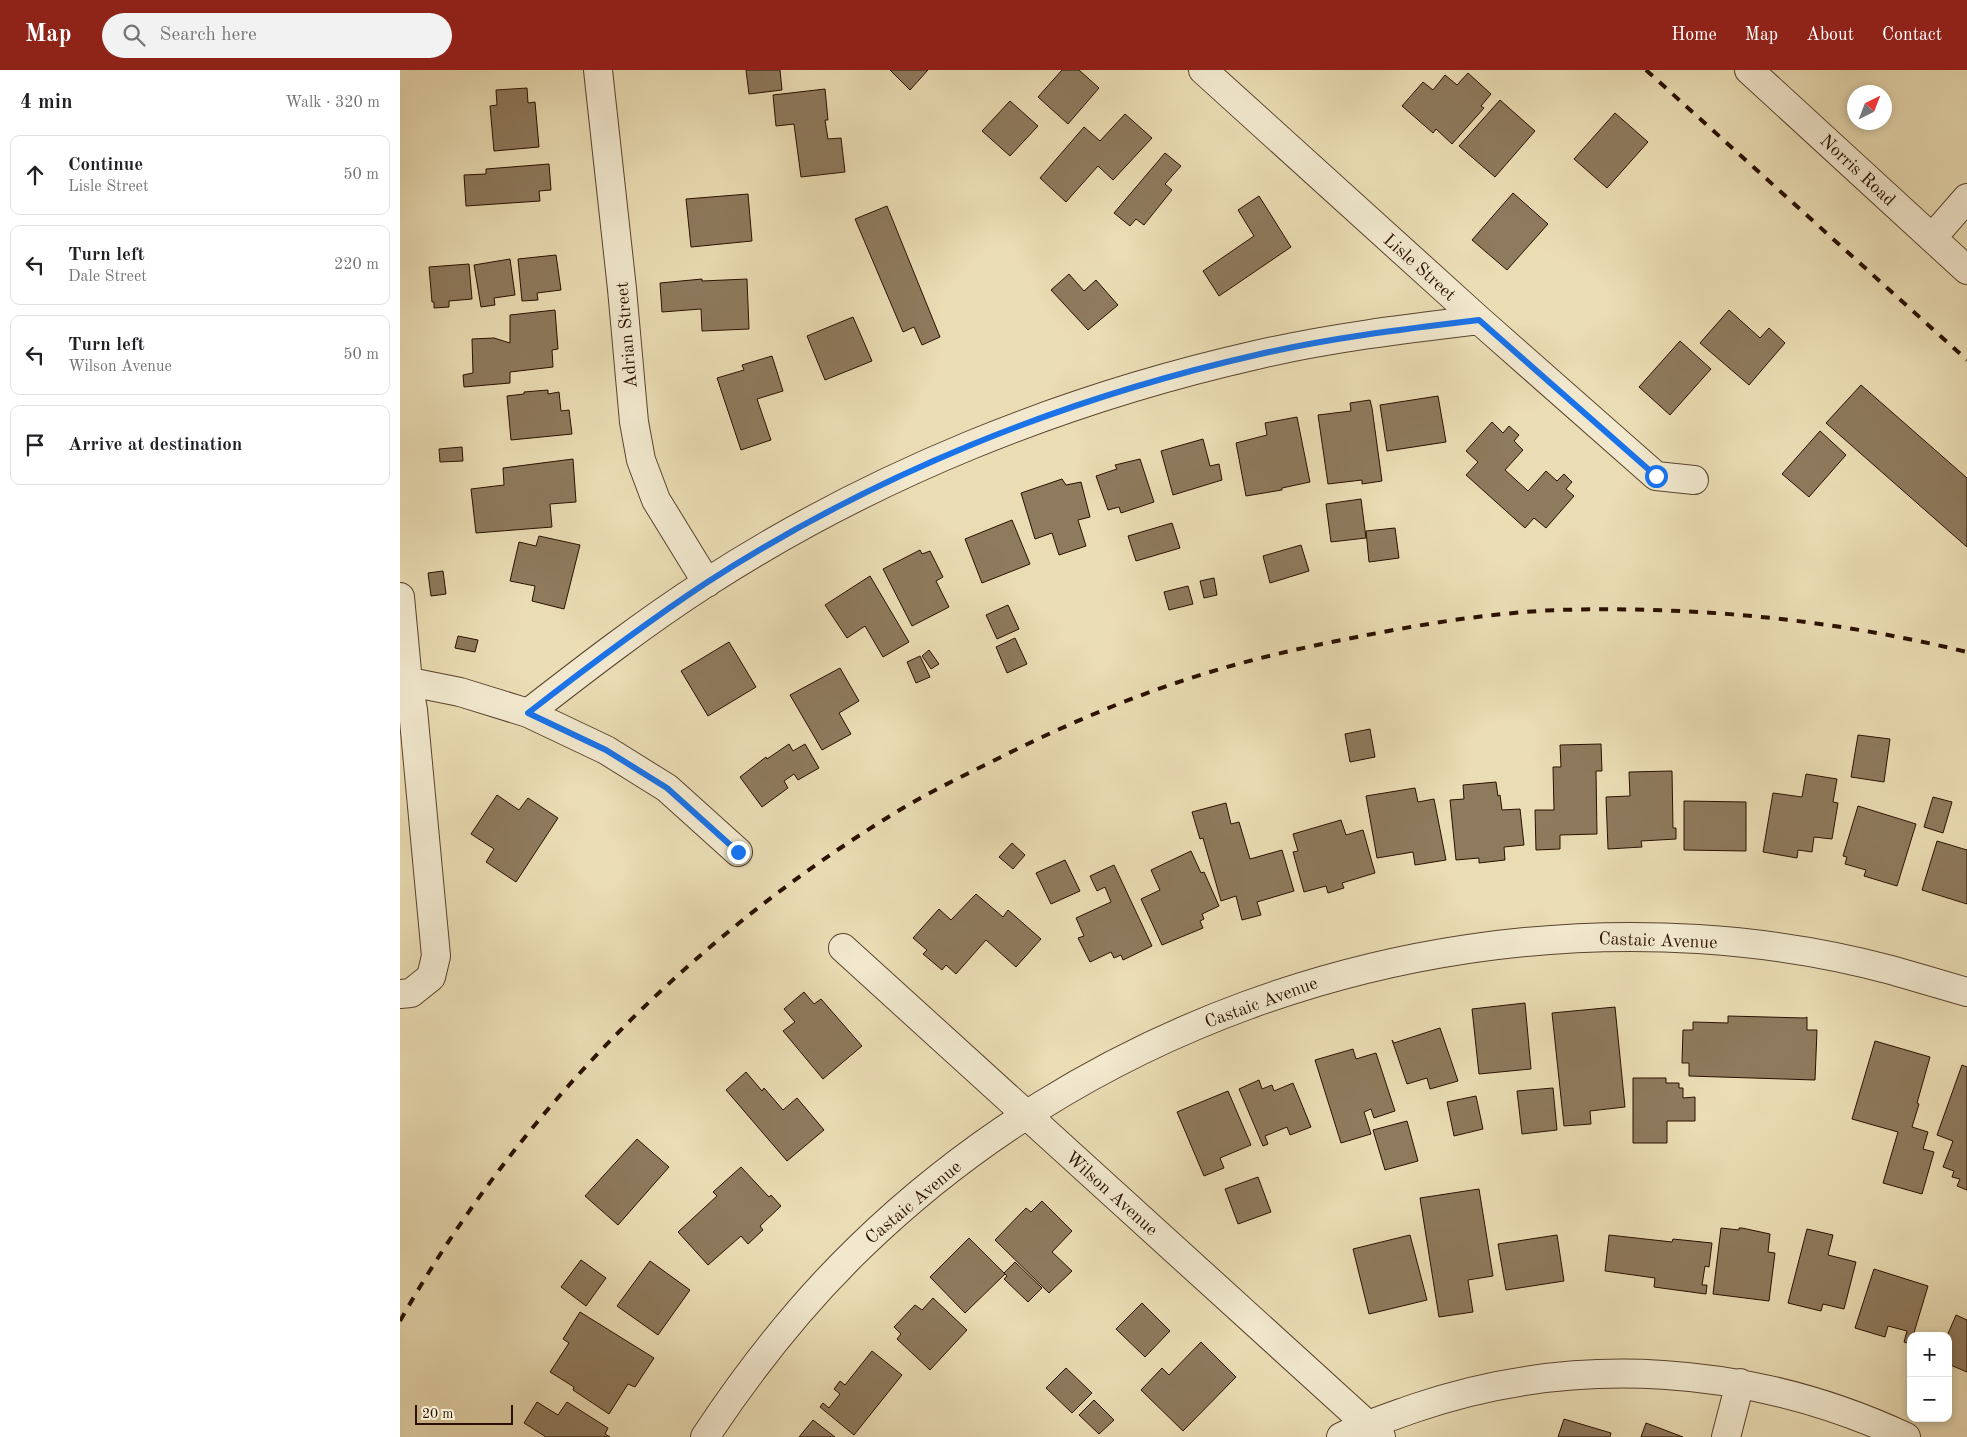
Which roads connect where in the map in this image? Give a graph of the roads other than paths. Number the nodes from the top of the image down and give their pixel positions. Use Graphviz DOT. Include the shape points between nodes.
graph roads {
  1 [pos="598,70"];
  2 [pos="1203,70"];
  3 [pos="1750,70"];
  4 [pos="1967,198"];
  5 [pos="1932,238"];
  6 [pos="1967,270"];
  7 [pos="1479,320"];
  8 [pos="1694,480"];
  9 [pos="707,582"];
  10 [pos="400,596"];
  11 [pos="404,681"];
  12 [pos="528,713"];
  13 [pos="738,852"];
  14 [pos="843,948"];
  15 [pos="1967,992"];
  16 [pos="400,994"];
  17 [pos="1026,1115"];
  18 [pos="1740,1383"];
  19 [pos="1374,1431"];
  20 [pos="705,1437"];
  21 [pos="1341,1437"];
  22 [pos="1726,1437"];
  23 [pos="1906,1437"];
  1 -- 9 [label="street, Adrian Street" via="634,422 641,460 656,500"];
  2 -- 7 [label="street, Lisle Street"];
  3 -- 5 [label="street, Norris Road"];
  4 -- 5 [label="street"];
  5 -- 6 [label="street, Norris Road"];
  7 -- 8 [label="street, Lisle Street" via="1656,476"];
  7 -- 9 [label="street" via="1374,332 1256,354 1141,384 1027,422 917,468 810,522"];
  9 -- 12 [label="street" via="623,640"];
  10 -- 11 [label="street"];
  11 -- 12 [label="street" via="460,692"];
  11 -- 16 [label="street" via="413,710 436,956 431,976 411,993"];
  12 -- 13 [label="street" via="606,750 667,788"];
  14 -- 17 [label="street, Wilson Avenue"];
  15 -- 17 [label="street, Castaic Avenue" via="1888,969 1794,950 1708,940 1604,937 1508,943 1404,959 1339,975 1248,1004 1160,1040 1075,1084"];
  17 -- 19 [label="street, Wilson Avenue"];
  17 -- 20 [label="street, Castaic Avenue" via="947,1171 860,1246 795,1316 735,1391"];
  18 -- 19 [label="street" via="1671,1374 1591,1373 1522,1380 1454,1395"];
  18 -- 22 [label="street"];
  18 -- 23 [label="street" via="1807,1399 1872,1421"];
  19 -- 21 [label="street"];
}
